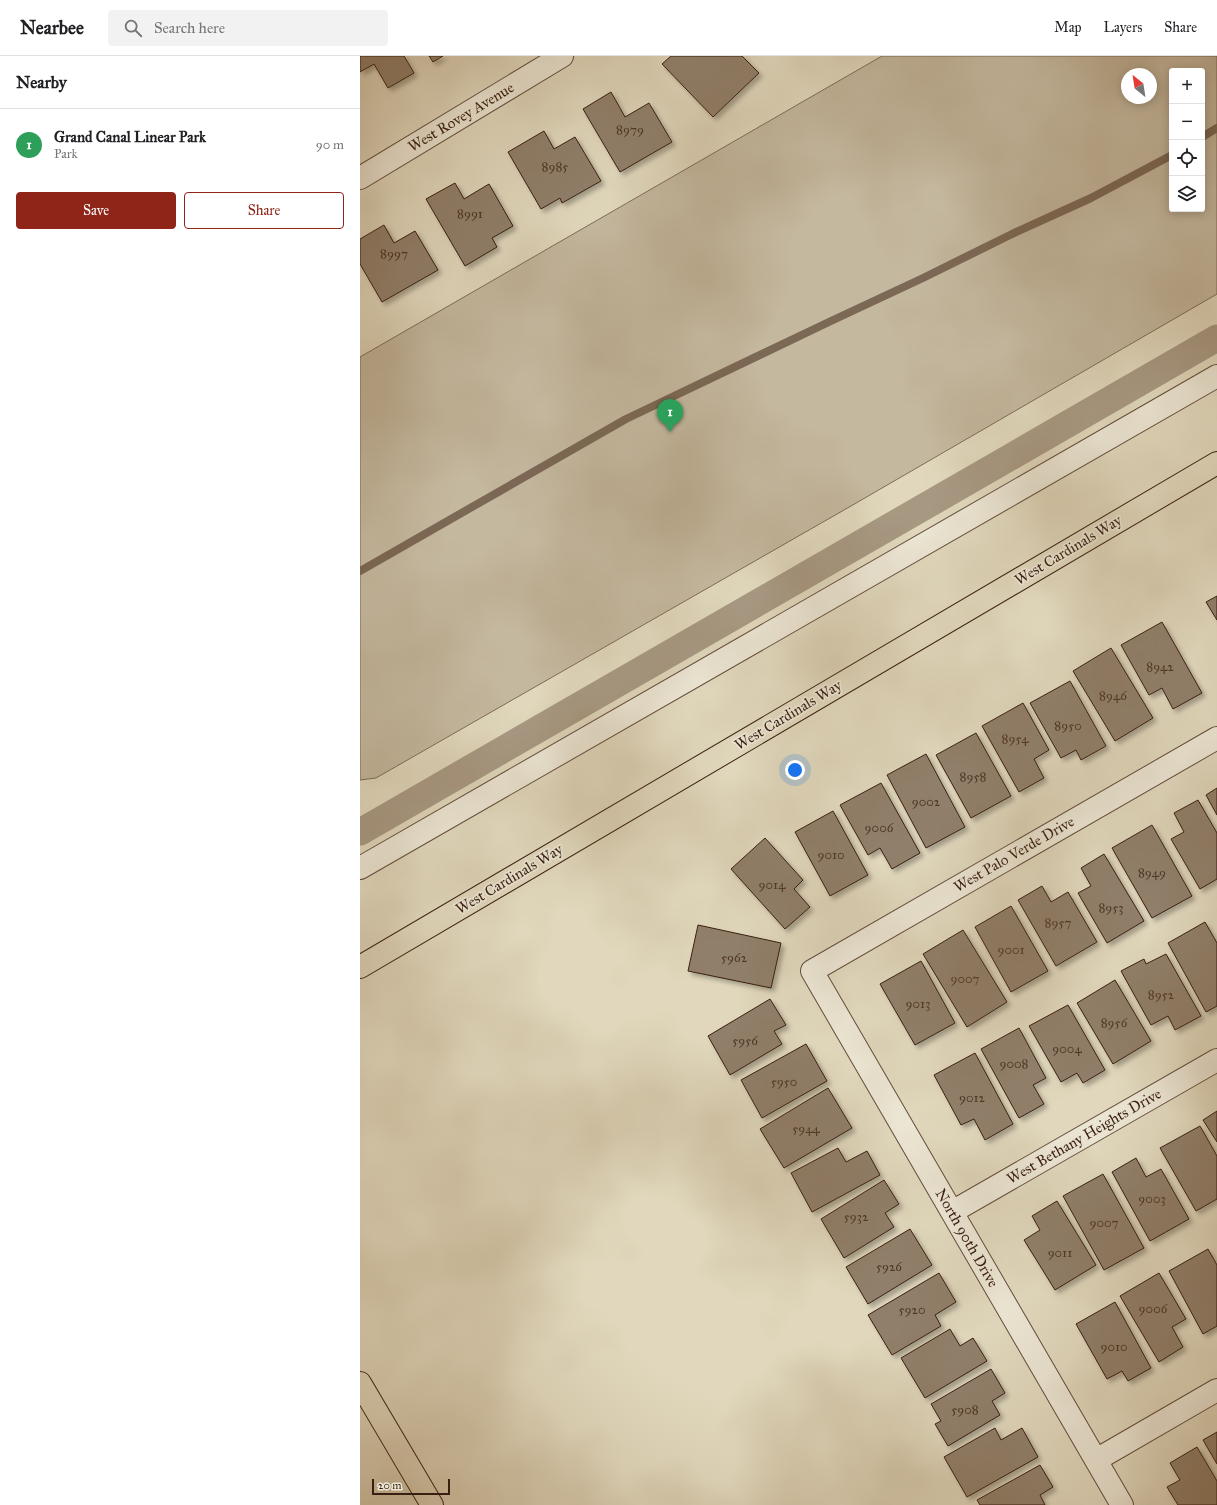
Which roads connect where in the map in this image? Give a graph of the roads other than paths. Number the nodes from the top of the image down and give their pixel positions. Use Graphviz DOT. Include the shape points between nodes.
graph roads {
  1 [pos="562,56"];
  2 [pos="360,178"];
  3 [pos="1217,376"];
  4 [pos="1217,462"];
  5 [pos="1217,738"];
  6 [pos="360,868"];
  7 [pos="360,967"];
  8 [pos="812,971"];
  9 [pos="1217,1060"];
  10 [pos="952,1212"];
  11 [pos="360,1383"];
  12 [pos="1217,1390"];
  13 [pos="1096,1460"];
  14 [pos="432,1505"];
  15 [pos="1122,1505"];
  1 -- 2 [label="street, West Rovey Avenue"];
  3 -- 6 [label="street"];
  4 -- 7 [label="main road, West Cardinals Way"];
  5 -- 8 [label="street, West Palo Verde Drive"];
  8 -- 10 [label="street, North 90th Drive"];
  9 -- 10 [label="street, West Bethany Heights Drive"];
  10 -- 13 [label="street, North 90th Drive"];
  11 -- 14 [label="main road"];
  12 -- 13 [label="street"];
  13 -- 15 [label="street, North 90th Drive"];
}
